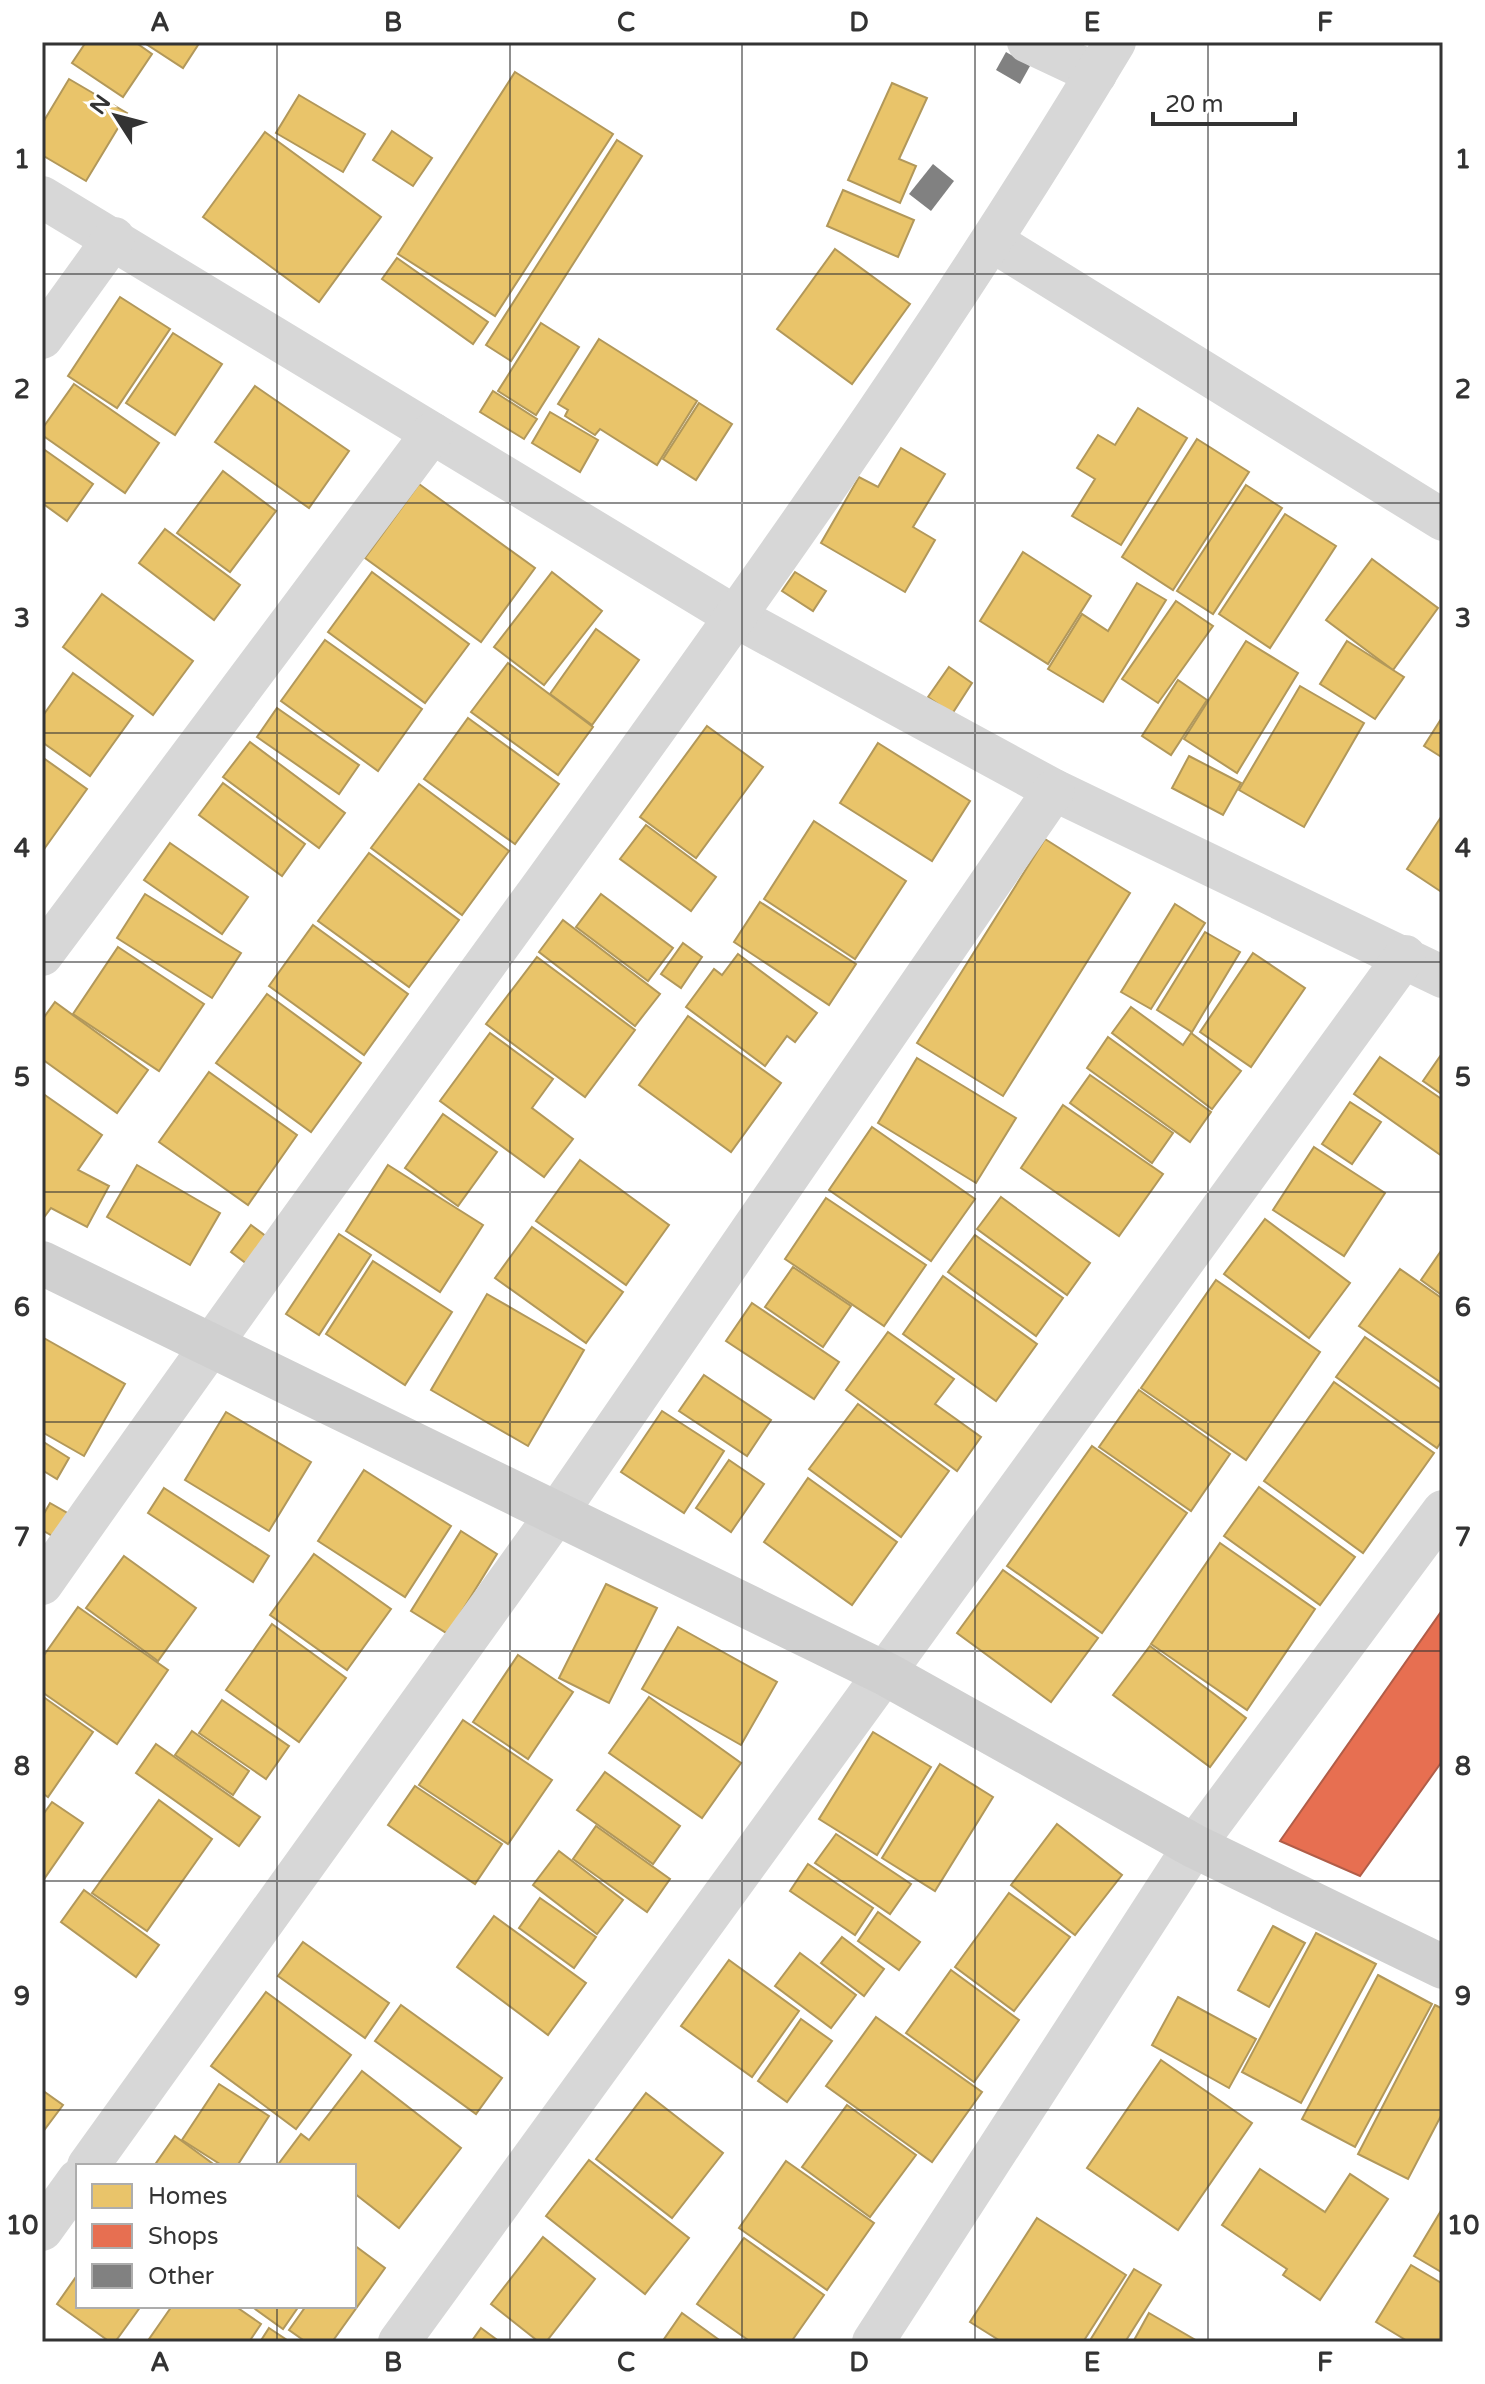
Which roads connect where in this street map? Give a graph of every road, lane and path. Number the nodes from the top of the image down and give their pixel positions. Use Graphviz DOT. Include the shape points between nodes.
graph roads {
  1 [pos="1028,42"];
  2 [pos="1106,58"];
  3 [pos="42,197"];
  4 [pos="114,238"];
  5 [pos="992,241"];
  6 [pos="42,338"];
  7 [pos="432,433"];
  8 [pos="1443,520"];
  9 [pos="736,617"];
  10 [pos="1054,790"];
  11 [pos="42,955"];
  12 [pos="1405,956"];
  13 [pos="1443,977"];
  14 [pos="42,1263"];
  15 [pos="210,1344"];
  16 [pos="1443,1511"];
  17 [pos="557,1513"];
  18 [pos="42,1584"];
  19 [pos="886,1674"];
  20 [pos="1194,1846"];
  21 [pos="1443,1967"];
  22 [pos="89,2164"];
  23 [pos="76,2183"];
  24 [pos="42,2230"];
  25 [pos="399,2342"];
  26 [pos="873,2342"];
  1 -- 2 [label="street"];
  2 -- 5 [label="street"];
  3 -- 4 [label="street"];
  4 -- 6 [label="street"];
  4 -- 7 [label="street"];
  5 -- 8 [label="street"];
  5 -- 9 [label="street"];
  7 -- 9 [label="street"];
  7 -- 11 [label="street"];
  9 -- 10 [label="street"];
  9 -- 15 [label="street"];
  10 -- 12 [label="street"];
  10 -- 17 [label="street"];
  12 -- 13 [label="street"];
  12 -- 19 [label="street"];
  14 -- 15 [label="street"];
  15 -- 17 [label="street"];
  15 -- 18 [label="street"];
  16 -- 20 [label="street"];
  17 -- 19 [label="street"];
  17 -- 22 [label="street"];
  19 -- 20 [label="street"];
  19 -- 25 [label="street"];
  20 -- 21 [label="street"];
  20 -- 26 [label="street"];
  23 -- 24 [label="street"];
}
